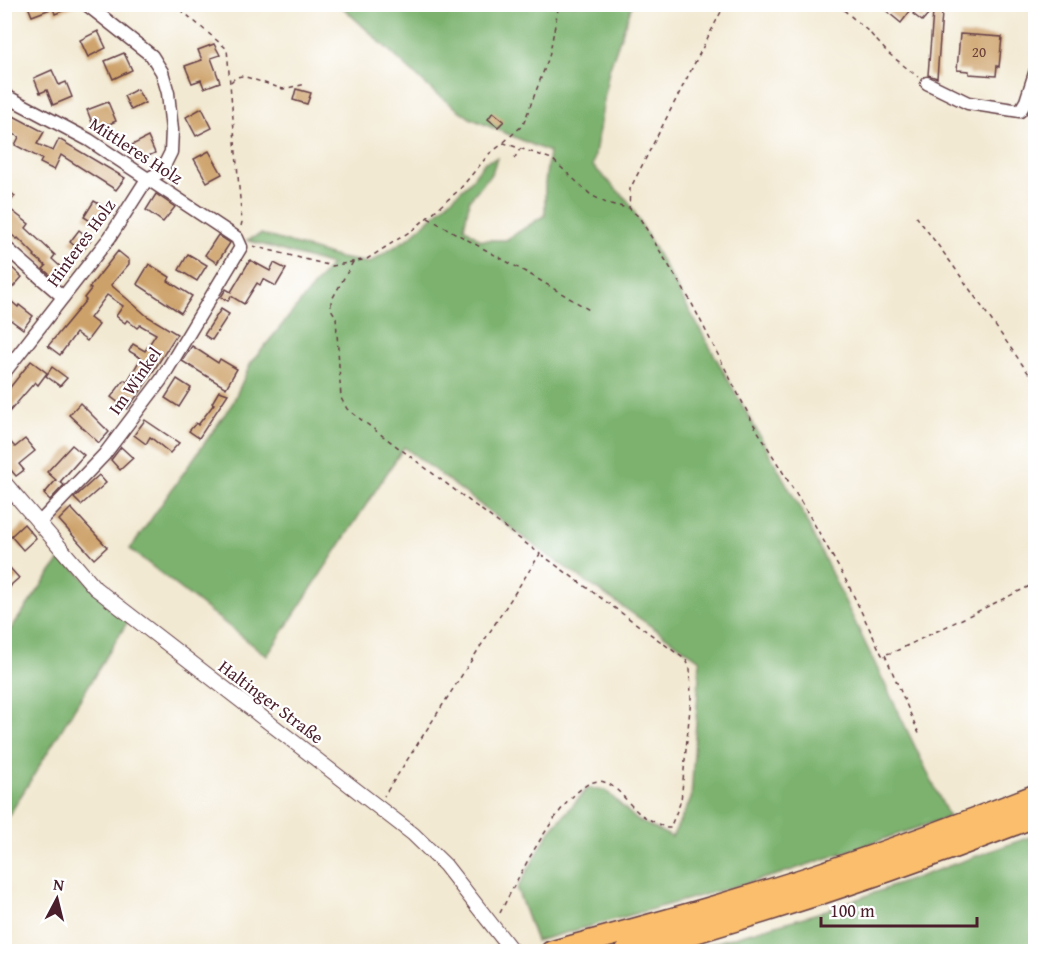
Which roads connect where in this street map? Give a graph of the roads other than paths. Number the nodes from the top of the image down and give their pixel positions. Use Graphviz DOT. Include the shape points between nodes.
graph roads {
  1 [pos="86,4"];
  2 [pos="1035,69"];
  3 [pos="927,83"];
  4 [pos="4,95"];
  5 [pos="147,179"];
  6 [pos="239,242"];
  7 [pos="4,246"];
  8 [pos="63,297"];
  9 [pos="4,373"];
  10 [pos="4,482"];
  11 [pos="40,522"];
  12 [pos="1035,795"];
  13 [pos="1035,816"];
  14 [pos="513,951"];
  15 [pos="551,951"];
  16 [pos="626,951"];
  1 -- 5 [label="street, Hinteres Holz" via="152,56 162,72 168,93 171,152 161,172"];
  2 -- 3 [label="street" via="1020,111 968,103"];
  4 -- 5 [label="street, Mittleres Holz" via="89,140"];
  5 -- 6 [label="street, Mittleres Holz"];
  5 -- 8 [label="street, Hinteres Holz" via="110,237"];
  6 -- 11 [label="street, Im Winkel" via="162,380 104,455"];
  7 -- 8 [label="street"];
  8 -- 9 [label="street, Hinteres Holz"];
  10 -- 11 [label="street, Haltinger Straße"];
  11 -- 14 [label="street, Haltinger Straße" via="95,588 413,834 445,865"];
  12 -- 15 [label="highway" via="820,874"];
  13 -- 16 [label="highway" via="828,892"];
}
